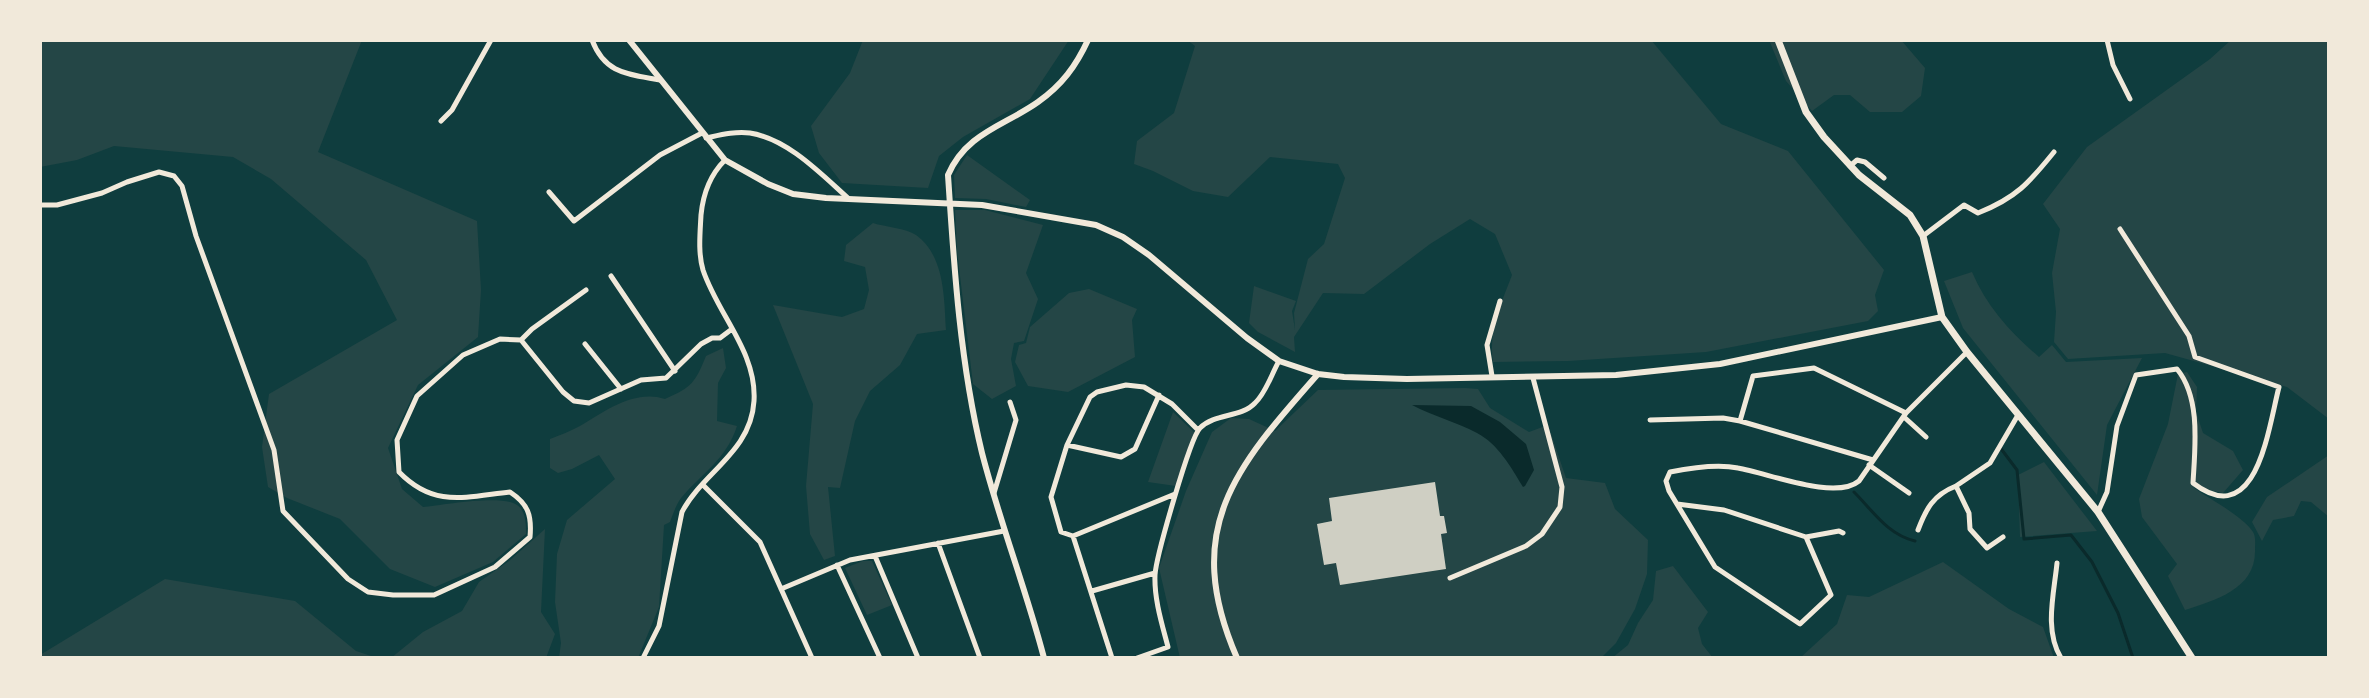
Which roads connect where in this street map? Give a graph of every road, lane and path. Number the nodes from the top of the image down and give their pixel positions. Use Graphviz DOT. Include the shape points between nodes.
graph roads {
  1 [pos="491,40"];
  2 [pos="592,40"];
  3 [pos="629,40"];
  4 [pos="1088,40"];
  5 [pos="1778,40"];
  6 [pos="2107,40"];
  7 [pos="660,80"];
  8 [pos="2130,99"];
  9 [pos="441,121"];
  10 [pos="704,135"];
  11 [pos="2054,152"];
  12 [pos="725,160"];
  13 [pos="1850,166"];
  14 [pos="1884,178"];
  15 [pos="549,192"];
  16 [pos="850,200"];
  17 [pos="40,205"];
  18 [pos="2120,229"];
  19 [pos="1923,236"];
  20 [pos="611,276"];
  21 [pos="586,290"];
  22 [pos="1500,301"];
  23 [pos="1942,317"];
  24 [pos="732,329"];
  25 [pos="521,340"];
  26 [pos="585,344"];
  27 [pos="1967,352"];
  28 [pos="1279,361"];
  29 [pos="675,371"];
  30 [pos="1318,374"];
  31 [pos="1492,376"];
  32 [pos="1533,378"];
  33 [pos="621,389"];
  34 [pos="1159,395"];
  35 [pos="1010,402"];
  36 [pos="1905,415"];
  37 [pos="2019,415"];
  38 [pos="1650,420"];
  39 [pos="1740,421"];
  40 [pos="1198,430"];
  41 [pos="1926,437"];
  42 [pos="1067,445"];
  43 [pos="1871,462"];
  44 [pos="703,485"];
  45 [pos="1956,486"];
  46 [pos="1909,493"];
  47 [pos="994,494"];
  48 [pos="1175,494"];
  49 [pos="1676,504"];
  50 [pos="2098,512"];
  51 [pos="1918,530"];
  52 [pos="1004,531"];
  53 [pos="1843,533"];
  54 [pos="1073,536"];
  55 [pos="1806,537"];
  56 [pos="2003,537"];
  57 [pos="938,543"];
  58 [pos="875,556"];
  59 [pos="2057,563"];
  60 [pos="837,565"];
  61 [pos="1155,573"];
  62 [pos="1450,578"];
  63 [pos="781,589"];
  64 [pos="1092,591"];
  65 [pos="643,658"];
  66 [pos="812,658"];
  67 [pos="880,658"];
  68 [pos="918,658"];
  69 [pos="980,658"];
  70 [pos="1044,658"];
  71 [pos="1112,658"];
  72 [pos="1137,658"];
  73 [pos="1237,658"];
  74 [pos="2061,658"];
  75 [pos="2192,658"];
  1 -- 9 [label="street"];
  2 -- 7 [label="street" via="610,68"];
  3 -- 7 [label="street"];
  4 -- 47 [label="street" via="1070,75 1037,103 973,140 948,175 975,418"];
  5 -- 13 [label="main road" via="1806,112"];
  6 -- 8 [label="street"];
  7 -- 10 [label="street"];
  10 -- 12 [label="street"];
  10 -- 15 [label="street" via="660,155 574,221"];
  10 -- 16 [label="street" via="765,137 790,150"];
  11 -- 19 [label="street" via="2005,202 1978,213 1964,205"];
  12 -- 16 [label="street" via="793,194"];
  12 -- 24 [label="street" via="711,177 699,241 703,270"];
  13 -- 14 [label="street" via="1865,162"];
  13 -- 19 [label="main road" via="1910,215"];
  16 -- 28 [label="street" via="982,205 1096,225 1149,255"];
  17 -- 25 [label="street" via="102,193 159,172 174,176 182,186 199,247 274,450 283,511 348,579 368,592 434,595 495,567 530,537 532,518 523,501 510,492 450,499 414,487 399,472 397,440 417,396 463,355 500,339"];
  18 -- 50 [label="street" via="2189,336 2195,357 2279,387 2263,457 2239,493 2219,498 2193,483 2187,381 2177,369 2136,375 2117,426 2107,492"];
  19 -- 23 [label="main road"];
  20 -- 29 [label="street"];
  21 -- 25 [label="street"];
  22 -- 31 [label="street" via="1487,345"];
  23 -- 27 [label="main road"];
  23 -- 32 [label="street" via="1720,364"];
  24 -- 29 [label="street" via="701,344"];
  24 -- 44 [label="street" via="752,371 751,422"];
  25 -- 33 [label="street" via="574,401 589,403"];
  26 -- 33 [label="street"];
  27 -- 36 [label="street"];
  27 -- 37 [label="main road"];
  28 -- 30 [label="street"];
  28 -- 40 [label="street" via="1256,403"];
  29 -- 33 [label="street"];
  30 -- 31 [label="street"];
  30 -- 73 [label="street" via="1247,463 1228,494 1216,530 1214,585"];
  31 -- 32 [label="street"];
  32 -- 62 [label="street" via="1562,487 1560,507 1542,534 1526,546"];
  34 -- 40 [label="street"];
  34 -- 42 [label="street" via="1126,385 1097,392 1081,412"];
  34 -- 42 [label="street" via="1128,454"];
  35 -- 47 [label="street" via="1016,420"];
  36 -- 39 [label="street" via="1814,368 1753,376"];
  36 -- 41 [label="street"];
  36 -- 43 [label="street"];
  37 -- 45 [label="street" via="1990,463"];
  37 -- 50 [label="main road"];
  38 -- 39 [label="street"];
  39 -- 43 [label="street"];
  40 -- 48 [label="street"];
  42 -- 54 [label="street" via="1051,497 1061,532"];
  43 -- 46 [label="street"];
  43 -- 49 [label="street" via="1859,481 1843,489 1734,467 1670,472 1666,481"];
  44 -- 63 [label="street" via="760,542"];
  44 -- 65 [label="street" via="682,512 659,626"];
  45 -- 51 [label="street" via="1929,504"];
  45 -- 56 [label="street" via="1969,513 1970,529 1983,546"];
  47 -- 52 [label="street"];
  48 -- 54 [label="street"];
  48 -- 61 [label="street"];
  49 -- 55 [label="street" via="1724,510"];
  49 -- 55 [label="street" via="1715,567 1800,624 1831,595"];
  50 -- 75 [label="main road"];
  52 -- 57 [label="street"];
  52 -- 70 [label="street"];
  53 -- 55 [label="street"];
  54 -- 64 [label="street"];
  57 -- 58 [label="street"];
  57 -- 69 [label="street"];
  58 -- 60 [label="street"];
  58 -- 68 [label="street"];
  59 -- 74 [label="street" via="2051,626"];
  60 -- 63 [label="street"];
  60 -- 67 [label="street"];
  61 -- 64 [label="street"];
  61 -- 72 [label="street" via="1168,647"];
  63 -- 66 [label="street"];
  64 -- 71 [label="street"];
}
